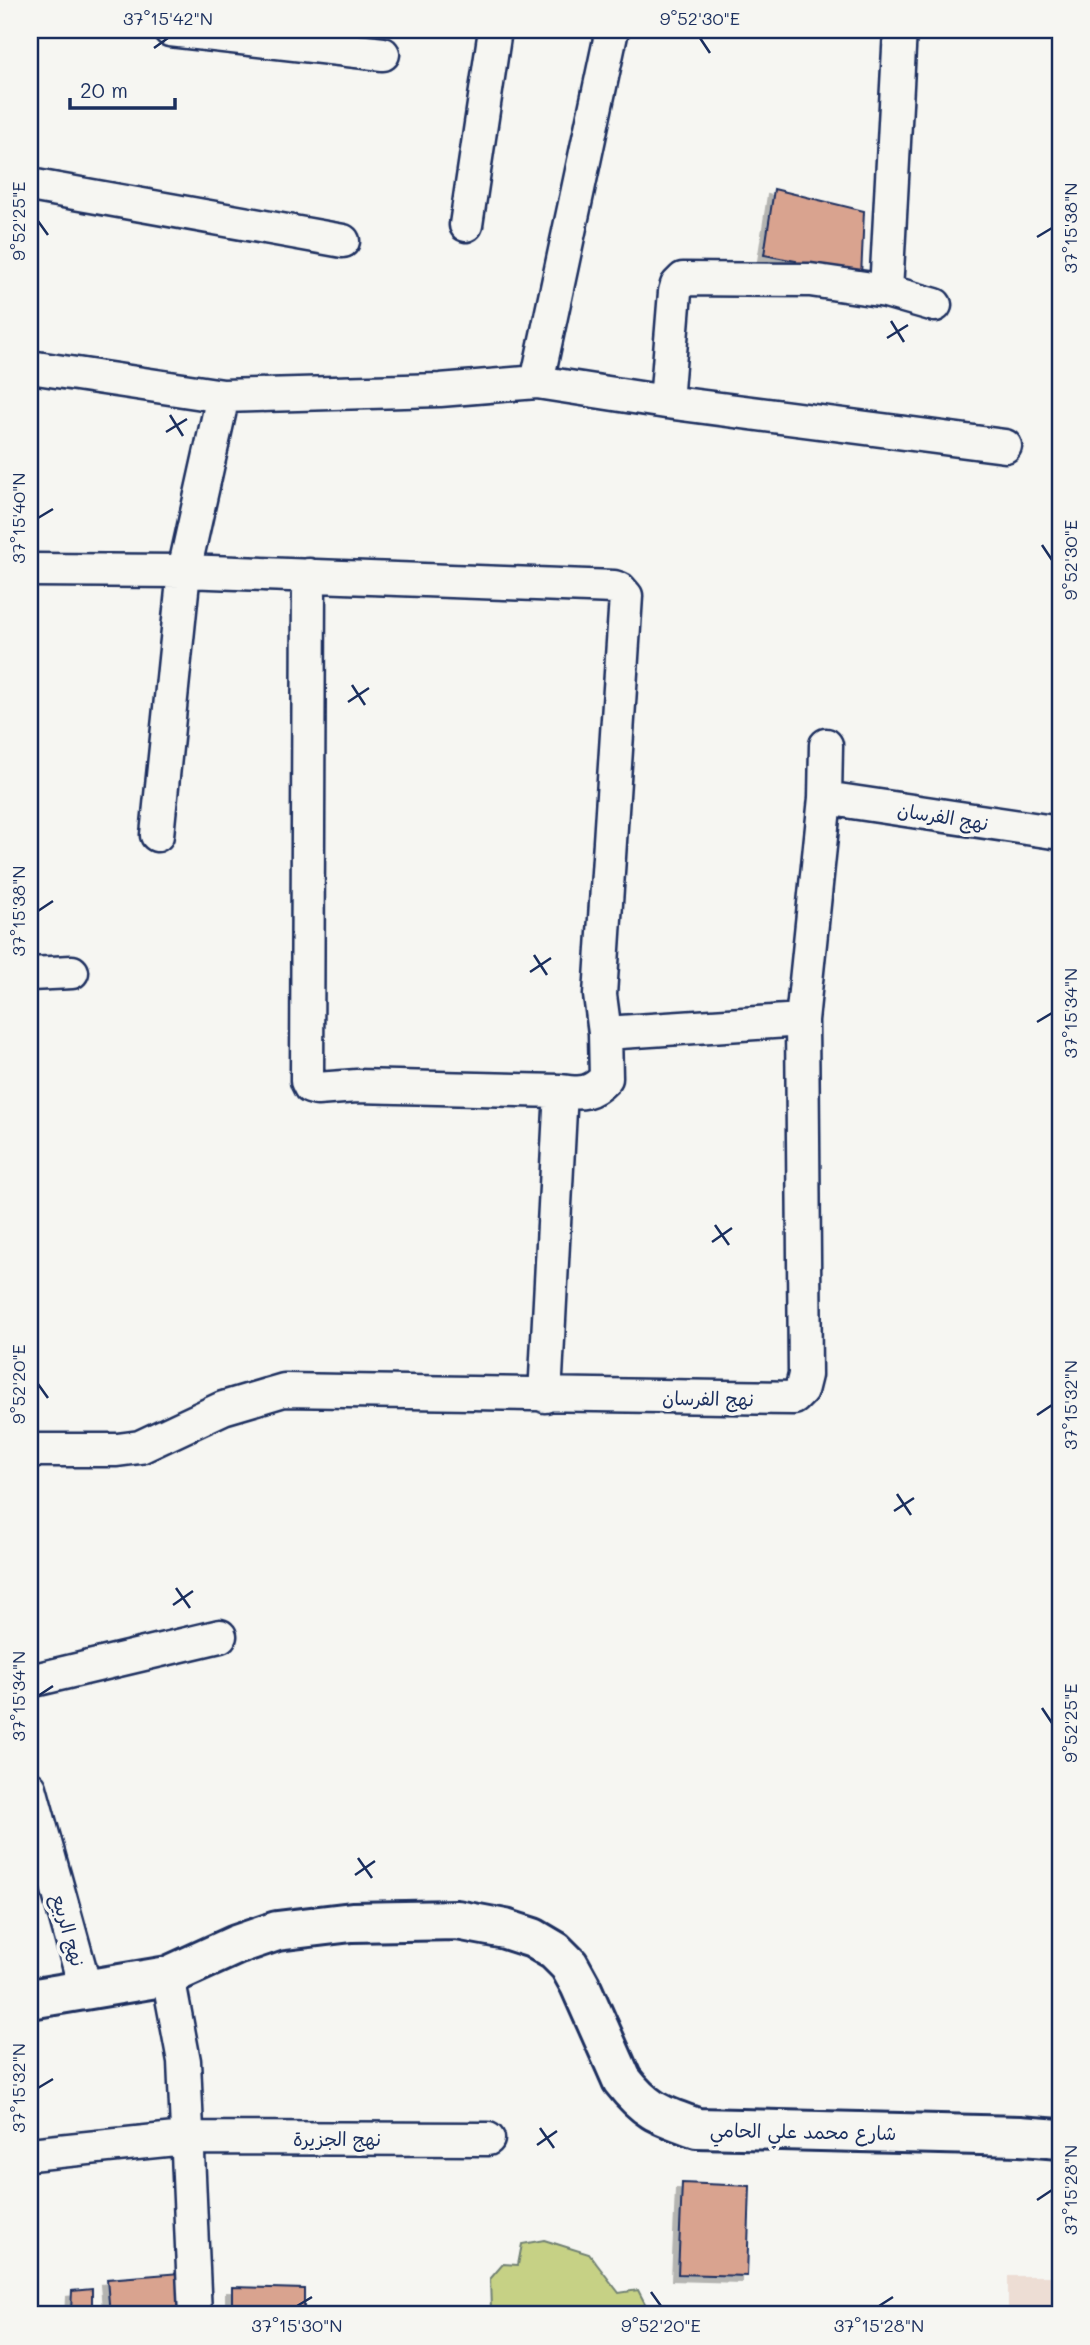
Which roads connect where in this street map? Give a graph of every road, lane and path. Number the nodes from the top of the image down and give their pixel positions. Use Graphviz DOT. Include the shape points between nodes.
graph roads {
  1 [pos="170,30"];
  2 [pos="495,30"];
  3 [pos="612,30"];
  4 [pos="900,30"];
  5 [pos="383,54"];
  6 [pos="30,186"];
  7 [pos="466,225"];
  8 [pos="342,241"];
  9 [pos="886,291"];
  10 [pos="935,305"];
  11 [pos="30,367"];
  12 [pos="537,382"];
  13 [pos="223,396"];
  14 [pos="666,402"];
  15 [pos="1005,446"];
  16 [pos="30,570"];
  17 [pos="184,571"];
  18 [pos="309,575"];
  19 [pos="826,745"];
  20 [pos="825,798"];
  21 [pos="1060,833"];
  22 [pos="157,835"];
  23 [pos="72,972"];
  24 [pos="30,974"];
  25 [pos="802,1020"];
  26 [pos="605,1033"];
  27 [pos="561,1091"];
  28 [pos="545,1396"];
  29 [pos="30,1450"];
  30 [pos="220,1636"];
  31 [pos="30,1681"];
  32 [pos="30,1788"];
  33 [pos="168,1976"];
  34 [pos="86,1991"];
  35 [pos="30,1999"];
  36 [pos="186,2138"];
  37 [pos="488,2139"];
  38 [pos="1060,2139"];
  39 [pos="30,2154"];
  40 [pos="195,2315"];
  1 -- 5 [label="street"];
  2 -- 7 [label="street"];
  3 -- 12 [label="street"];
  4 -- 9 [label="street"];
  6 -- 8 [label="street"];
  9 -- 10 [label="street"];
  9 -- 14 [label="street" via="810,280 683,279 675,292"];
  11 -- 13 [label="street"];
  12 -- 13 [label="street" via="440,390"];
  12 -- 14 [label="street"];
  13 -- 17 [label="street"];
  14 -- 15 [label="street"];
  16 -- 17 [label="street"];
  17 -- 18 [label="street"];
  17 -- 22 [label="street"];
  18 -- 26 [label="street" via="614,587 626,596 600,995"];
  18 -- 27 [label="street" via="307,1081 317,1089"];
  19 -- 20 [label="street, نهج الفرسان"];
  20 -- 21 [label="street, نهج الفرسان"];
  20 -- 25 [label="street, نهج الفرسان"];
  23 -- 24 [label="street"];
  25 -- 26 [label="street"];
  25 -- 28 [label="street, نهج الفرسان" via="806,1334 801,1391 794,1398 781,1399"];
  26 -- 27 [label="street" via="606,1079 587,1093"];
  27 -- 28 [label="street"];
  28 -- 29 [label="street, نهج الفرسان" via="284,1390 223,1408 140,1447"];
  30 -- 31 [label="street"];
  32 -- 34 [label="street, نهج الربيع"];
  33 -- 34 [label="street, شارع محمد علي الحامي"];
  33 -- 36 [label="street" via="184,2061"];
  33 -- 38 [label="street, شارع محمد علي الحامي" via="278,1931 352,1922 457,1920 505,1928 533,1938 569,1965 632,2093 649,2109 696,2128"];
  34 -- 35 [label="street, شارع محمد علي الحامي"];
  36 -- 37 [label="street, نهج الجزيرة"];
  36 -- 39 [label="street, نهج الجزيرة"];
  36 -- 40 [label="street"];
}
